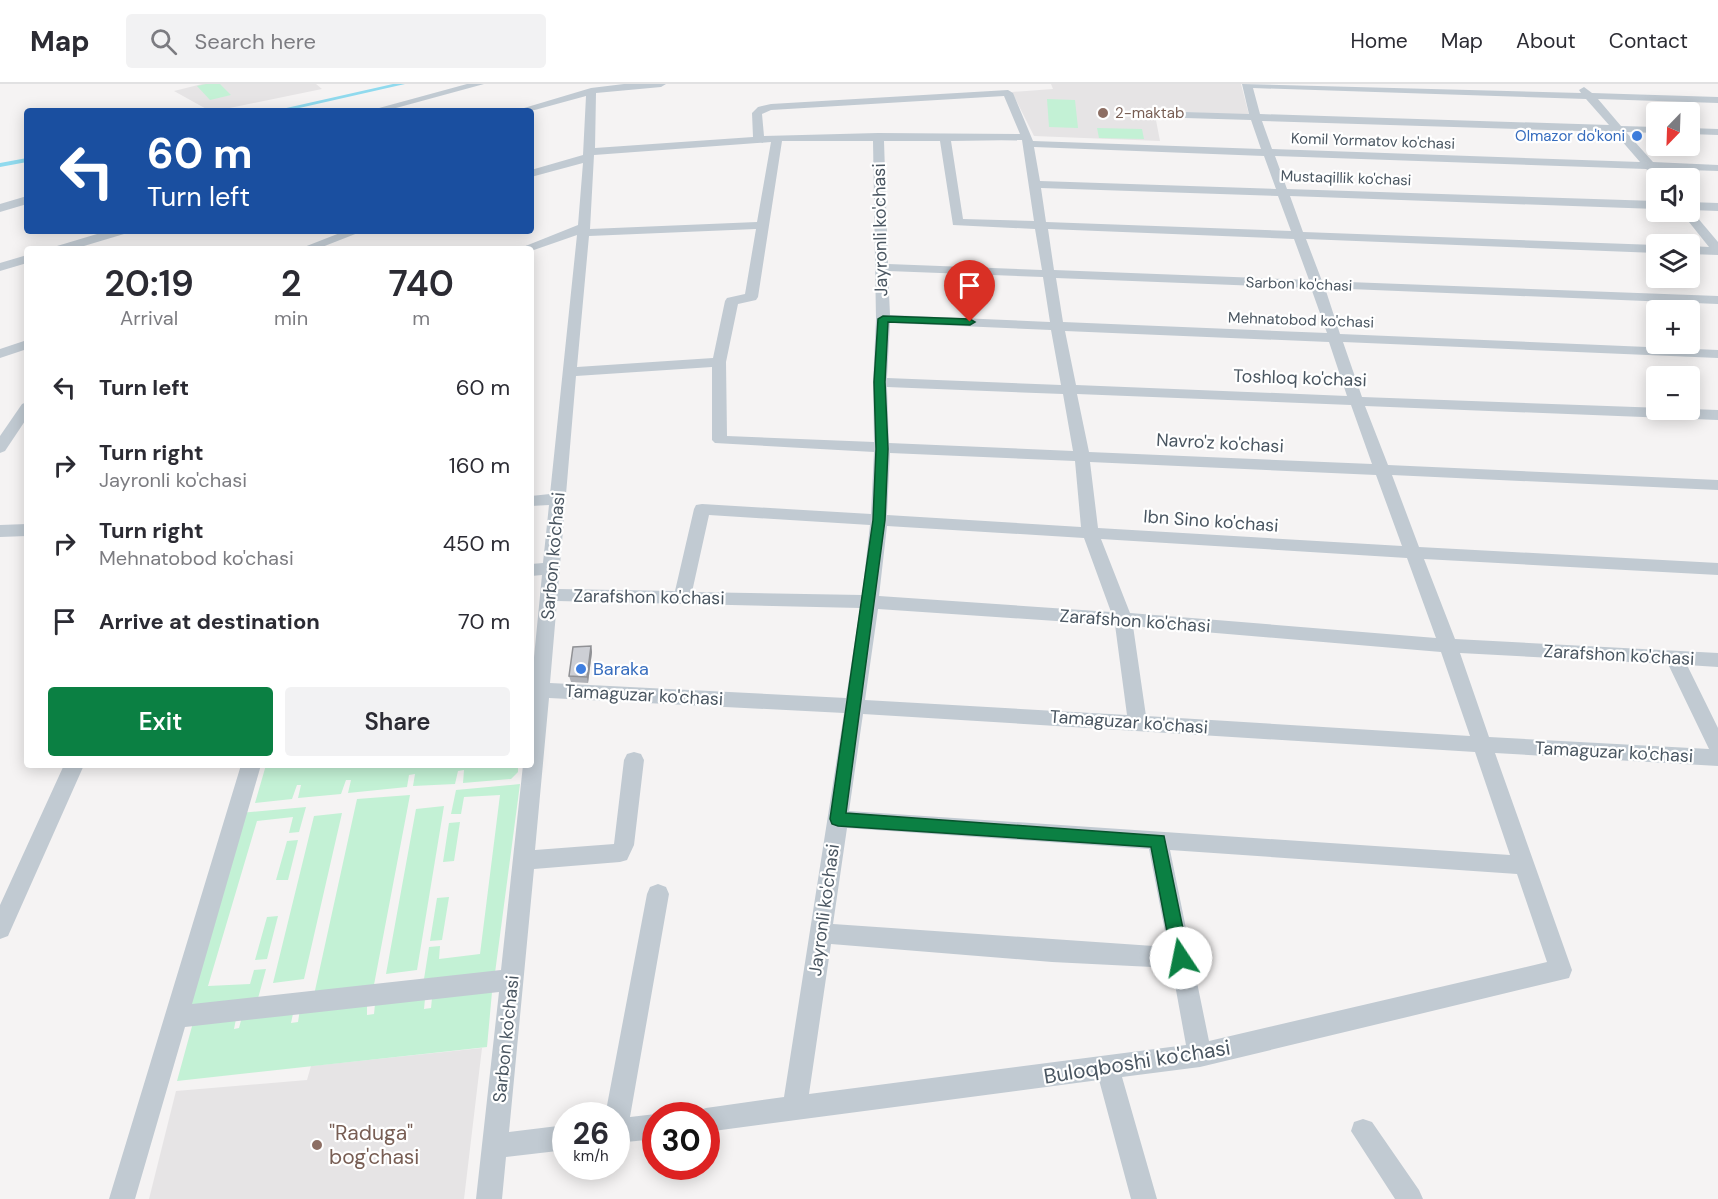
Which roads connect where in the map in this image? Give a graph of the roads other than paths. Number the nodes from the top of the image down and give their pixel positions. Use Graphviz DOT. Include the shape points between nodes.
graph roads {
  1 [pos="479,84"];
  2 [pos="661,84"];
  3 [pos="1247,84"];
  4 [pos="1579,84"];
  5 [pos="596,88"];
  6 [pos="1588,96"];
  7 [pos="1718,100"];
  8 [pos="385,108"];
  9 [pos="529,108"];
  10 [pos="1185,115"];
  11 [pos="1255,117"];
  12 [pos="1619,129"];
  13 [pos="1646,130"];
  14 [pos="1700,131"];
  15 [pos="1718,132"];
  16 [pos="878,136"];
  17 [pos="945,136"];
  18 [pos="777,138"];
  19 [pos="759,140"];
  20 [pos="1027,140"];
  21 [pos="1269,152"];
  22 [pos="590,155"];
  23 [pos="1650,166"];
  24 [pos="1718,168"];
  25 [pos="534,173"];
  26 [pos="1035,184"];
  27 [pos="1283,191"];
  28 [pos="24,201"];
  29 [pos="1646,205"];
  30 [pos="1700,206"];
  31 [pos="1718,207"];
  32 [pos="0,208"];
  33 [pos="1695,222"];
  34 [pos="763,225"];
  35 [pos="1040,226"];
  36 [pos="582,230"];
  37 [pos="348,234"];
  38 [pos="117,235"];
  39 [pos="1298,235"];
  40 [pos="73,246"];
  41 [pos="313,246"];
  42 [pos="533,246"];
  43 [pos="1646,249"];
  44 [pos="1700,250"];
  45 [pos="1718,251"];
  46 [pos="24,260"];
  47 [pos="0,267"];
  48 [pos="880,267"];
  49 [pos="1049,275"];
  50 [pos="1317,285"];
  51 [pos="1718,300"];
  52 [pos="883,319"];
  53 [pos="1057,326"];
  54 [pos="1336,338"];
  55 [pos="24,345"];
  56 [pos="0,354"];
  57 [pos="1718,354"];
  58 [pos="719,362"];
  59 [pos="570,372"];
  60 [pos="880,382"];
  61 [pos="1070,388"];
  62 [pos="1356,400"];
  63 [pos="1718,415"];
  64 [pos="22,424"];
  65 [pos="0,448"];
  66 [pos="882,449"];
  67 [pos="1082,456"];
  68 [pos="1383,471"];
  69 [pos="1718,485"];
  70 [pos="558,499"];
  71 [pos="534,501"];
  72 [pos="879,520"];
  73 [pos="24,530"];
  74 [pos="0,531"];
  75 [pos="1090,532"];
  76 [pos="1413,553"];
  77 [pos="552,568"];
  78 [pos="1718,568"];
  79 [pos="534,570"];
  80 [pos="550,595"];
  81 [pos="682,598"];
  82 [pos="870,602"];
  83 [pos="1123,619"];
  84 [pos="539,629"];
  85 [pos="1448,646"];
  86 [pos="1674,658"];
  87 [pos="1718,660"];
  88 [pos="540,690"];
  89 [pos="854,705"];
  90 [pos="1137,722"];
  91 [pos="1483,745"];
  92 [pos="1718,747"];
  93 [pos="534,754"];
  94 [pos="1718,758"];
  95 [pos="634,760"];
  96 [pos="73,768"];
  97 [pos="250,768"];
  98 [pos="533,768"];
  99 [pos="838,819"];
  100 [pos="1158,841"];
  101 [pos="524,860"];
  102 [pos="1526,865"];
  103 [pos="658,894"];
  104 [pos="0,929"];
  105 [pos="821,933"];
  106 [pos="1181,958"];
  107 [pos="512,980"];
  108 [pos="175,1017"];
  109 [pos="1200,1055"];
  110 [pos="1108,1069"];
  111 [pos="620,1102"];
  112 [pos="795,1109"];
  113 [pos="720,1118"];
  114 [pos="1363,1131"];
  115 [pos="552,1139"];
  116 [pos="495,1146"];
  117 [pos="122,1199"];
  118 [pos="489,1199"];
  119 [pos="1144,1199"];
  120 [pos="1410,1199"];
  1 -- 8 [label="street"];
  2 -- 5 [label="street"];
  3 -- 6 [label="street"];
  3 -- 11 [label="street"];
  4 -- 6 [label="street"];
  5 -- 9 [label="street"];
  5 -- 22 [label="street, Sarbon ko'chasi"];
  6 -- 7 [label="street"];
  6 -- 12 [label="street"];
  10 -- 11 [label="street, Komil Yormatov ko'chasi"];
  11 -- 12 [label="street, Komil Yormatov ko'chasi"];
  11 -- 21 [label="street"];
  12 -- 13 [label="street, Komil Yormatov ko'chasi"];
  12 -- 23 [label="street"];
  14 -- 15 [label="street"];
  16 -- 17 [label="street, Komil Yormatov ko'chasi"];
  16 -- 18 [label="street, Komil Yormatov ko'chasi"];
  16 -- 48 [label="street, Jayronli ko'chasi"];
  17 -- 20 [label="street, Komil Yormatov ko'chasi"];
  17 -- 35 [label="street" via="957,222"];
  18 -- 19 [label="street, Komil Yormatov ko'chasi"];
  18 -- 34 [label="street"];
  19 -- 20 [label="street" via="757,113 771,107 1008,93"];
  19 -- 22 [label="street, Komil Yormatov ko'chasi"];
  20 -- 21 [label="street, Komil Yormatov ko'chasi"];
  20 -- 26 [label="street"];
  21 -- 23 [label="street, Komil Yormatov ko'chasi"];
  21 -- 27 [label="street"];
  22 -- 25 [label="street, Komil Yormatov ko'chasi"];
  22 -- 36 [label="street, Sarbon ko'chasi"];
  23 -- 24 [label="street, Komil Yormatov ko'chasi"];
  26 -- 27 [label="street, Mustaqillik ko'chasi"];
  26 -- 35 [label="street"];
  27 -- 29 [label="street, Mustaqillik ko'chasi"];
  27 -- 39 [label="street"];
  28 -- 32 [label="street"];
  30 -- 31 [label="street"];
  33 -- 45 [label="street"];
  34 -- 36 [label="street"];
  34 -- 58 [label="street" via="751,297 732,301"];
  35 -- 39 [label="street"];
  35 -- 49 [label="street"];
  36 -- 42 [label="street"];
  36 -- 59 [label="street, Sarbon ko'chasi"];
  37 -- 41 [label="street"];
  38 -- 40 [label="street"];
  39 -- 43 [label="street"];
  39 -- 50 [label="street"];
  44 -- 45 [label="street"];
  46 -- 47 [label="street"];
  48 -- 49 [label="street, Sarbon ko'chasi"];
  48 -- 52 [label="street, Jayronli ko'chasi"];
  49 -- 50 [label="street, Sarbon ko'chasi"];
  49 -- 53 [label="street"];
  50 -- 51 [label="street, Sarbon ko'chasi"];
  50 -- 54 [label="street"];
  52 -- 53 [label="street, Mehnatobod ko'chasi"];
  52 -- 60 [label="street, Jayronli ko'chasi"];
  53 -- 54 [label="street, Mehnatobod ko'chasi"];
  53 -- 61 [label="street"];
  54 -- 57 [label="street, Mehnatobod ko'chasi"];
  54 -- 62 [label="street"];
  55 -- 56 [label="street"];
  58 -- 59 [label="street"];
  58 -- 66 [label="street, Navro'z ko'chasi" via="720,440"];
  59 -- 70 [label="street, Sarbon ko'chasi"];
  60 -- 61 [label="street, Toshloq ko'chasi"];
  60 -- 66 [label="street, Jayronli ko'chasi"];
  61 -- 62 [label="street, Toshloq ko'chasi"];
  61 -- 67 [label="street"];
  62 -- 63 [label="street, Toshloq ko'chasi"];
  62 -- 68 [label="street"];
  64 -- 65 [label="street"];
  66 -- 67 [label="street, Navro'z ko'chasi"];
  66 -- 72 [label="street, Jayronli ko'chasi"];
  67 -- 68 [label="street, Navro'z ko'chasi"];
  67 -- 75 [label="street"];
  68 -- 69 [label="street, Navro'z ko'chasi"];
  68 -- 76 [label="street"];
  70 -- 71 [label="street"];
  70 -- 77 [label="street, Sarbon ko'chasi"];
  72 -- 75 [label="street, Ibn Sino ko'chasi"];
  72 -- 81 [label="street, Ibn Sino ko'chasi" via="702,509"];
  72 -- 82 [label="street, Jayronli ko'chasi"];
  73 -- 74 [label="street"];
  75 -- 76 [label="street, Ibn Sino ko'chasi"];
  75 -- 83 [label="street"];
  76 -- 78 [label="street, Ibn Sino ko'chasi"];
  76 -- 85 [label="street"];
  77 -- 79 [label="street"];
  77 -- 80 [label="street, Sarbon ko'chasi"];
  80 -- 81 [label="street, Zarafshon ko'chasi"];
  80 -- 84 [label="street, Sarbon ko'chasi"];
  81 -- 82 [label="street, Zarafshon ko'chasi"];
  82 -- 83 [label="street, Zarafshon ko'chasi"];
  82 -- 89 [label="street, Jayronli ko'chasi"];
  83 -- 85 [label="street, Zarafshon ko'chasi"];
  83 -- 90 [label="street"];
  84 -- 88 [label="street, Sarbon ko'chasi"];
  85 -- 86 [label="street, Zarafshon ko'chasi"];
  85 -- 91 [label="street"];
  86 -- 87 [label="street, Zarafshon ko'chasi"];
  86 -- 92 [label="street"];
  88 -- 89 [label="street, Tamaguzar ko'chasi"];
  88 -- 93 [label="street, Sarbon ko'chasi"];
  89 -- 90 [label="street, Tamaguzar ko'chasi"];
  89 -- 99 [label="street, Jayronli ko'chasi"];
  90 -- 91 [label="street, Tamaguzar ko'chasi"];
  91 -- 94 [label="street, Tamaguzar ko'chasi"];
  91 -- 102 [label="street"];
  95 -- 101 [label="street" via="620,853"];
  96 -- 104 [label="street"];
  97 -- 108 [label="street"];
  98 -- 101 [label="street, Sarbon ko'chasi"];
  99 -- 100 [label="street"];
  99 -- 105 [label="street, Jayronli ko'chasi"];
  100 -- 102 [label="street"];
  100 -- 106 [label="street"];
  101 -- 107 [label="street, Sarbon ko'chasi"];
  102 -- 109 [label="street, Buloqboshi ko'chasi" via="1561,970"];
  103 -- 111 [label="street"];
  105 -- 106 [label="street"];
  105 -- 112 [label="street, Jayronli ko'chasi"];
  106 -- 109 [label="street"];
  107 -- 108 [label="street"];
  107 -- 116 [label="street, Sarbon ko'chasi"];
  108 -- 117 [label="street"];
  109 -- 110 [label="street, Buloqboshi ko'chasi"];
  110 -- 112 [label="street, Buloqboshi ko'chasi"];
  110 -- 119 [label="street"];
  112 -- 113 [label="street, Buloqboshi ko'chasi"];
  114 -- 120 [label="street"];
  115 -- 116 [label="street"];
  116 -- 118 [label="street, Sarbon ko'chasi"];
}
